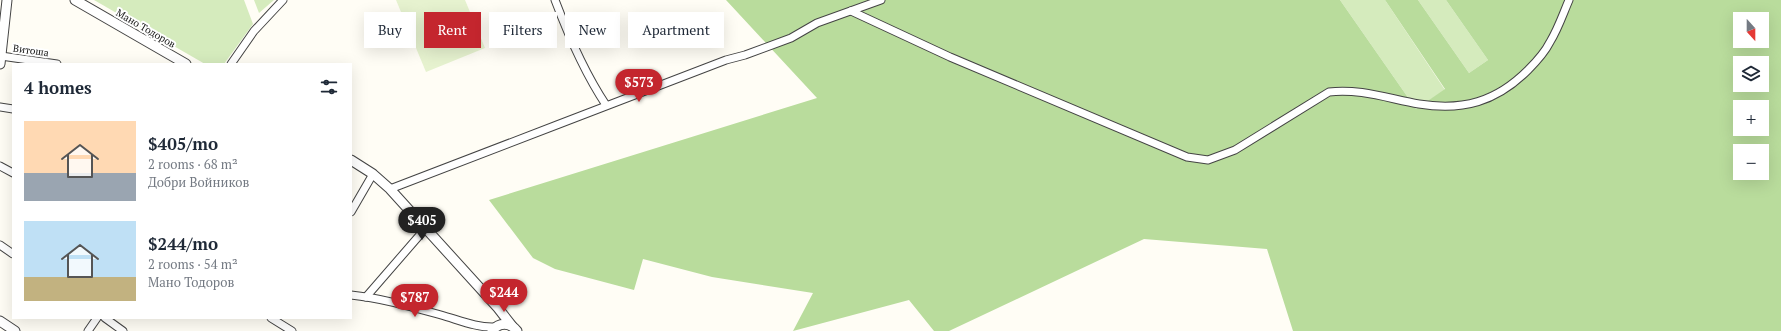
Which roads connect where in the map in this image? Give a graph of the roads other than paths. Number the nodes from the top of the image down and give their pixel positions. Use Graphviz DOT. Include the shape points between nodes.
graph roads {
  1 [pos="7,0"];
  2 [pos="75,0"];
  3 [pos="283,0"];
  4 [pos="555,0"];
  5 [pos="881,0"];
  6 [pos="1569,0"];
  7 [pos="851,11"];
  8 [pos="1,60"];
  9 [pos="43,63"];
  10 [pos="184,63"];
  11 [pos="232,63"];
  12 [pos="606,105"];
  13 [pos="0,107"];
  14 [pos="12,110"];
  15 [pos="352,161"];
  16 [pos="0,166"];
  17 [pos="12,172"];
  18 [pos="373,174"];
  19 [pos="390,189"];
  20 [pos="352,210"];
  21 [pos="425,229"];
  22 [pos="0,245"];
  23 [pos="12,253"];
  24 [pos="352,295"];
  25 [pos="366,297"];
  26 [pos="502,312"];
  27 [pos="96,319"];
  28 [pos="106,319"];
  29 [pos="273,319"];
  30 [pos="0,321"];
  31 [pos="497,327"];
  32 [pos="515,328"];
  33 [pos="484,329"];
  34 [pos="15,331"];
  35 [pos="88,331"];
  36 [pos="123,331"];
  37 [pos="292,331"];
  1 -- 8 [label="street"];
  2 -- 10 [label="street, Мано Тодоров"];
  3 -- 11 [label="street" via="254,31"];
  4 -- 12 [label="street" via="578,55"];
  5 -- 7 [label="street"];
  6 -- 7 [label="street" via="1550,43 1534,64 1515,83 1490,98 1453,107 1420,104 1344,90 1329,92 1235,150 1208,160 1187,157 1104,124"];
  7 -- 12 [label="street" via="817,23 791,38"];
  8 -- 9 [label="street, Витоша"];
  12 -- 19 [label="street"];
  13 -- 14 [label="street"];
  15 -- 18 [label="street"];
  16 -- 17 [label="street"];
  18 -- 19 [label="street"];
  18 -- 20 [label="street"];
  19 -- 21 [label="street"];
  21 -- 25 [label="street"];
  21 -- 26 [label="street"];
  22 -- 23 [label="street"];
  24 -- 25 [label="street"];
  25 -- 33 [label="street"];
  26 -- 31 [label="street"];
  26 -- 32 [label="street"];
  27 -- 35 [label="street"];
  28 -- 36 [label="street"];
  29 -- 37 [label="street"];
  30 -- 34 [label="street"];
  31 -- 32 [label="street"];
  31 -- 33 [label="street"];
}
